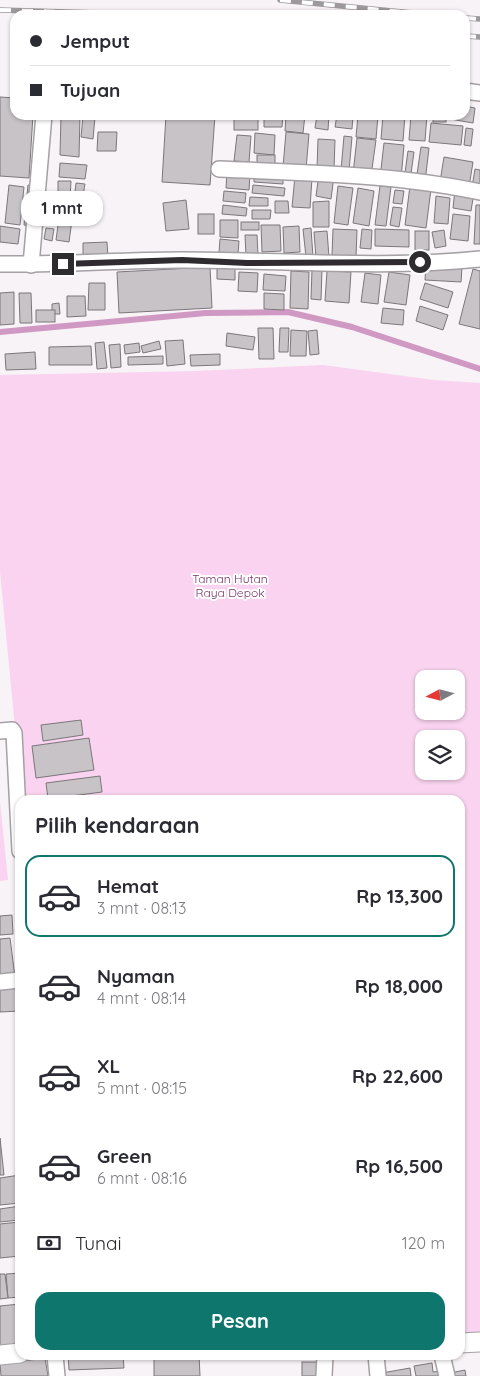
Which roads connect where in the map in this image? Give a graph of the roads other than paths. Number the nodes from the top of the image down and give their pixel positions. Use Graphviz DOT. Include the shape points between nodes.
graph roads {
  1 [pos="44,120"];
  2 [pos="219,170"];
  3 [pos="480,192"];
  4 [pos="480,259"];
  5 [pos="0,264"];
  6 [pos="32,264"];
  7 [pos="6,731"];
  8 [pos="15,809"];
  9 [pos="15,980"];
  10 [pos="0,982"];
  11 [pos="465,1342"];
  12 [pos="480,1342"];
  13 [pos="15,1354"];
  14 [pos="0,1355"];
  15 [pos="55,1360"];
  16 [pos="325,1360"];
  17 [pos="376,1360"];
  18 [pos="443,1360"];
  19 [pos="57,1376"];
  20 [pos="324,1376"];
  21 [pos="378,1376"];
  22 [pos="446,1376"];
  1 -- 6 [label="street"];
  2 -- 3 [label="street" via="346,174"];
  4 -- 6 [label="street" via="455,262 182,260"];
  5 -- 6 [label="street"];
  7 -- 8 [label="street"];
  9 -- 10 [label="street"];
  11 -- 12 [label="street"];
  13 -- 14 [label="street"];
  15 -- 19 [label="street"];
  16 -- 20 [label="street"];
  17 -- 21 [label="street"];
  18 -- 22 [label="street"];
}
